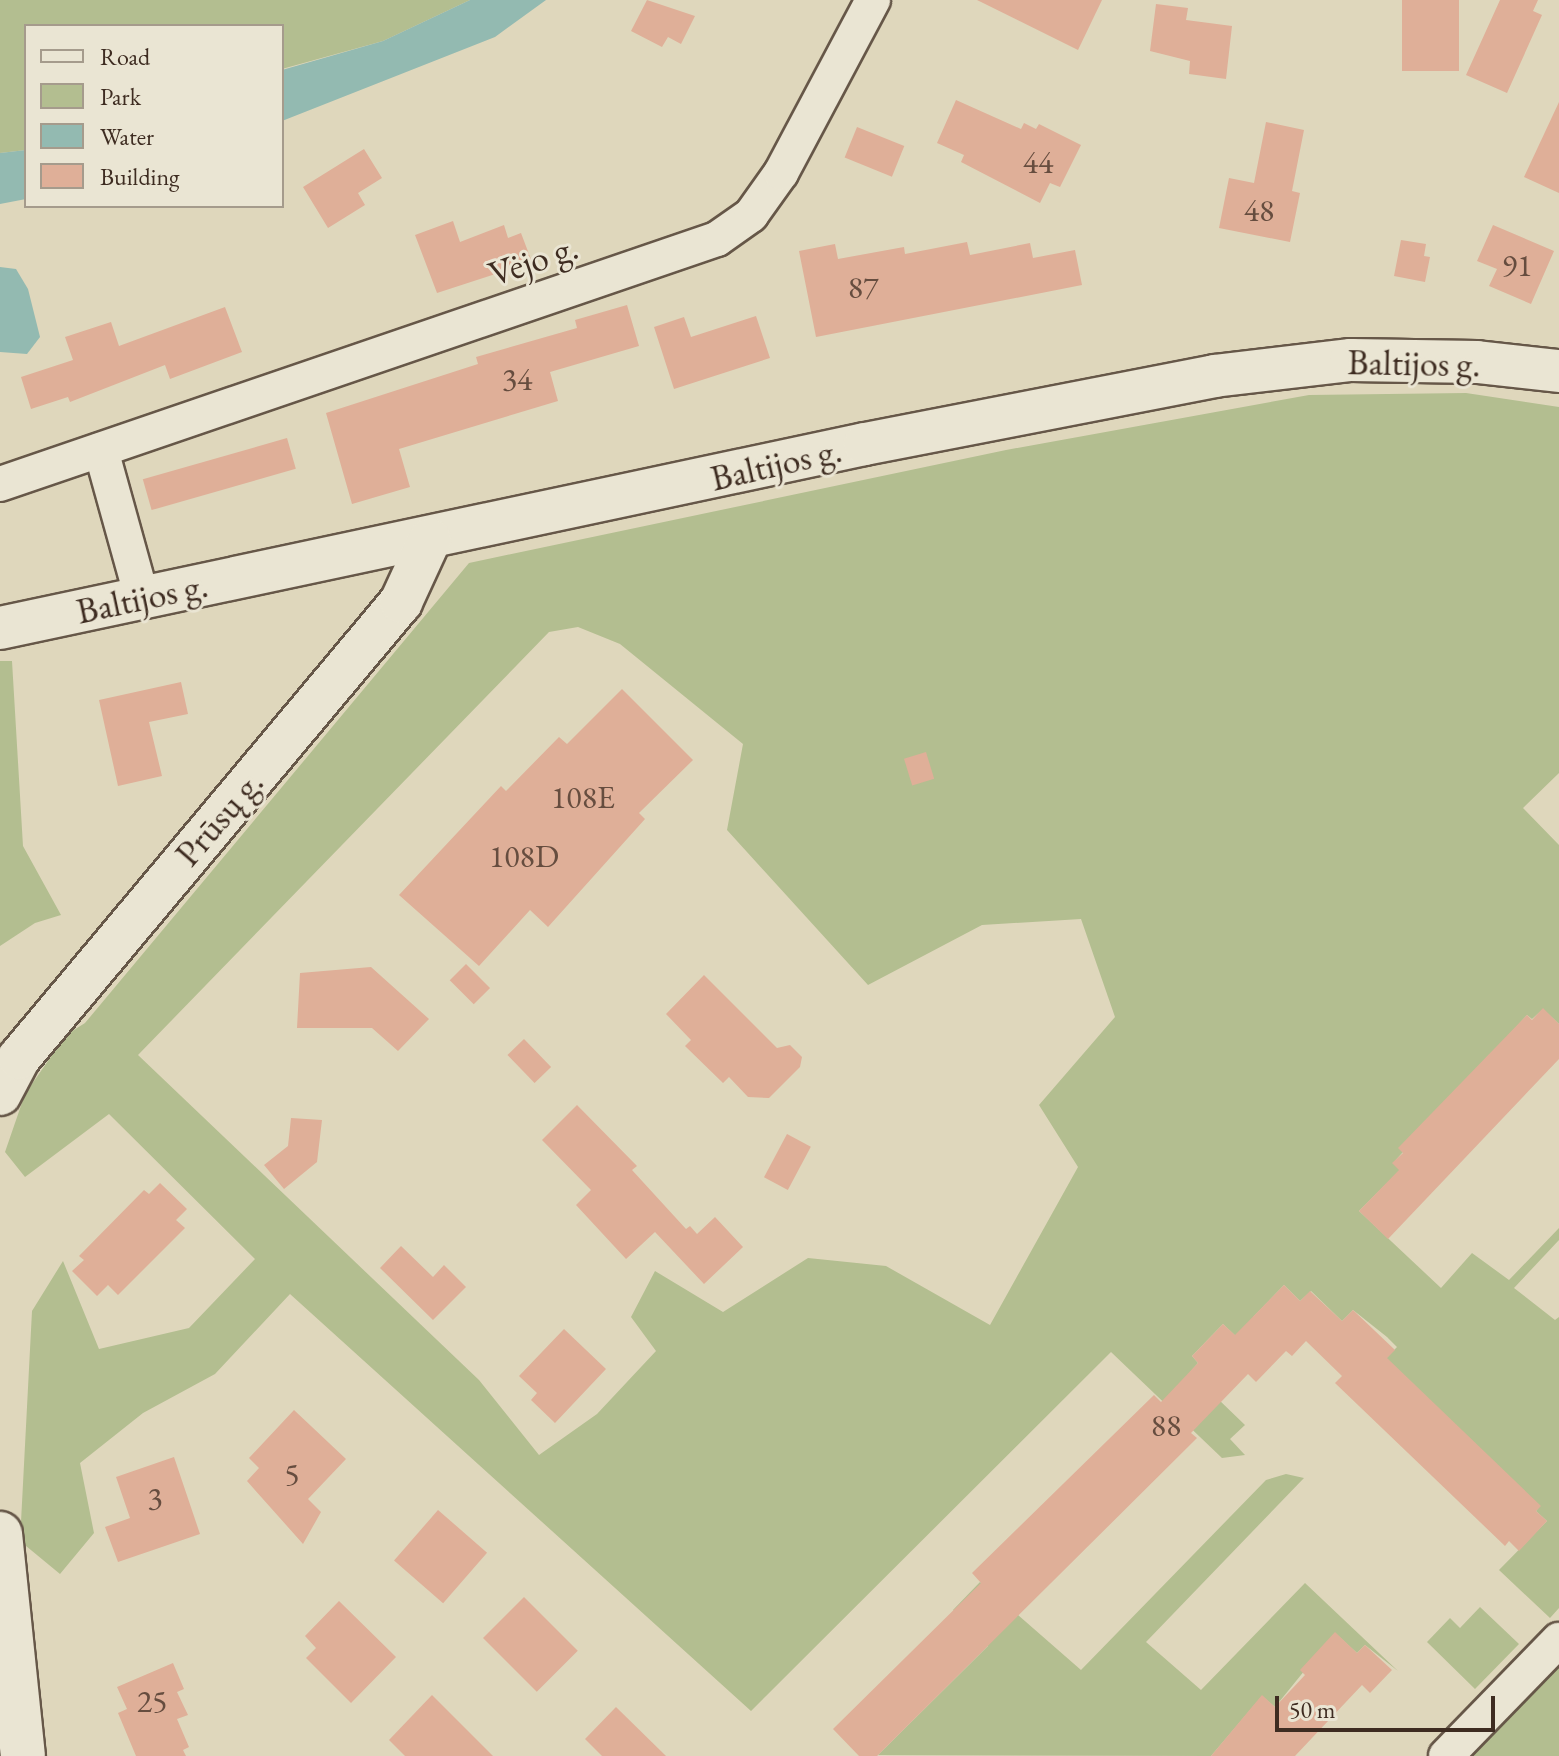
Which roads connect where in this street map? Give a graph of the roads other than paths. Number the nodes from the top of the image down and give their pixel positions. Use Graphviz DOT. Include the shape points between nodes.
graph roads {
  1 [pos="873,0"];
  2 [pos="1559,371"];
  3 [pos="101,450"];
  4 [pos="0,484"];
  5 [pos="430,539"];
  6 [pos="142,598"];
  7 [pos="0,628"];
  8 [pos="0,1094"];
  9 [pos="0,1534"];
  10 [pos="1559,1640"];
  11 [pos="23,1756"];
  12 [pos="1446,1756"];
  1 -- 3 [label="street, Vėjo g." via="781,173 751,215 717,239"];
  2 -- 5 [label="street, Baltijos g." via="1477,362 1351,360 1214,376 865,444"];
  3 -- 4 [label="street, Vėjo g."];
  3 -- 6 [label="street"];
  5 -- 6 [label="street, Baltijos g."];
  5 -- 8 [label="street, Prūsų g." via="401,602 19,1058"];
  6 -- 7 [label="street, Baltijos g."];
  9 -- 11 [label="main road"];
  10 -- 12 [label="street"];
}
